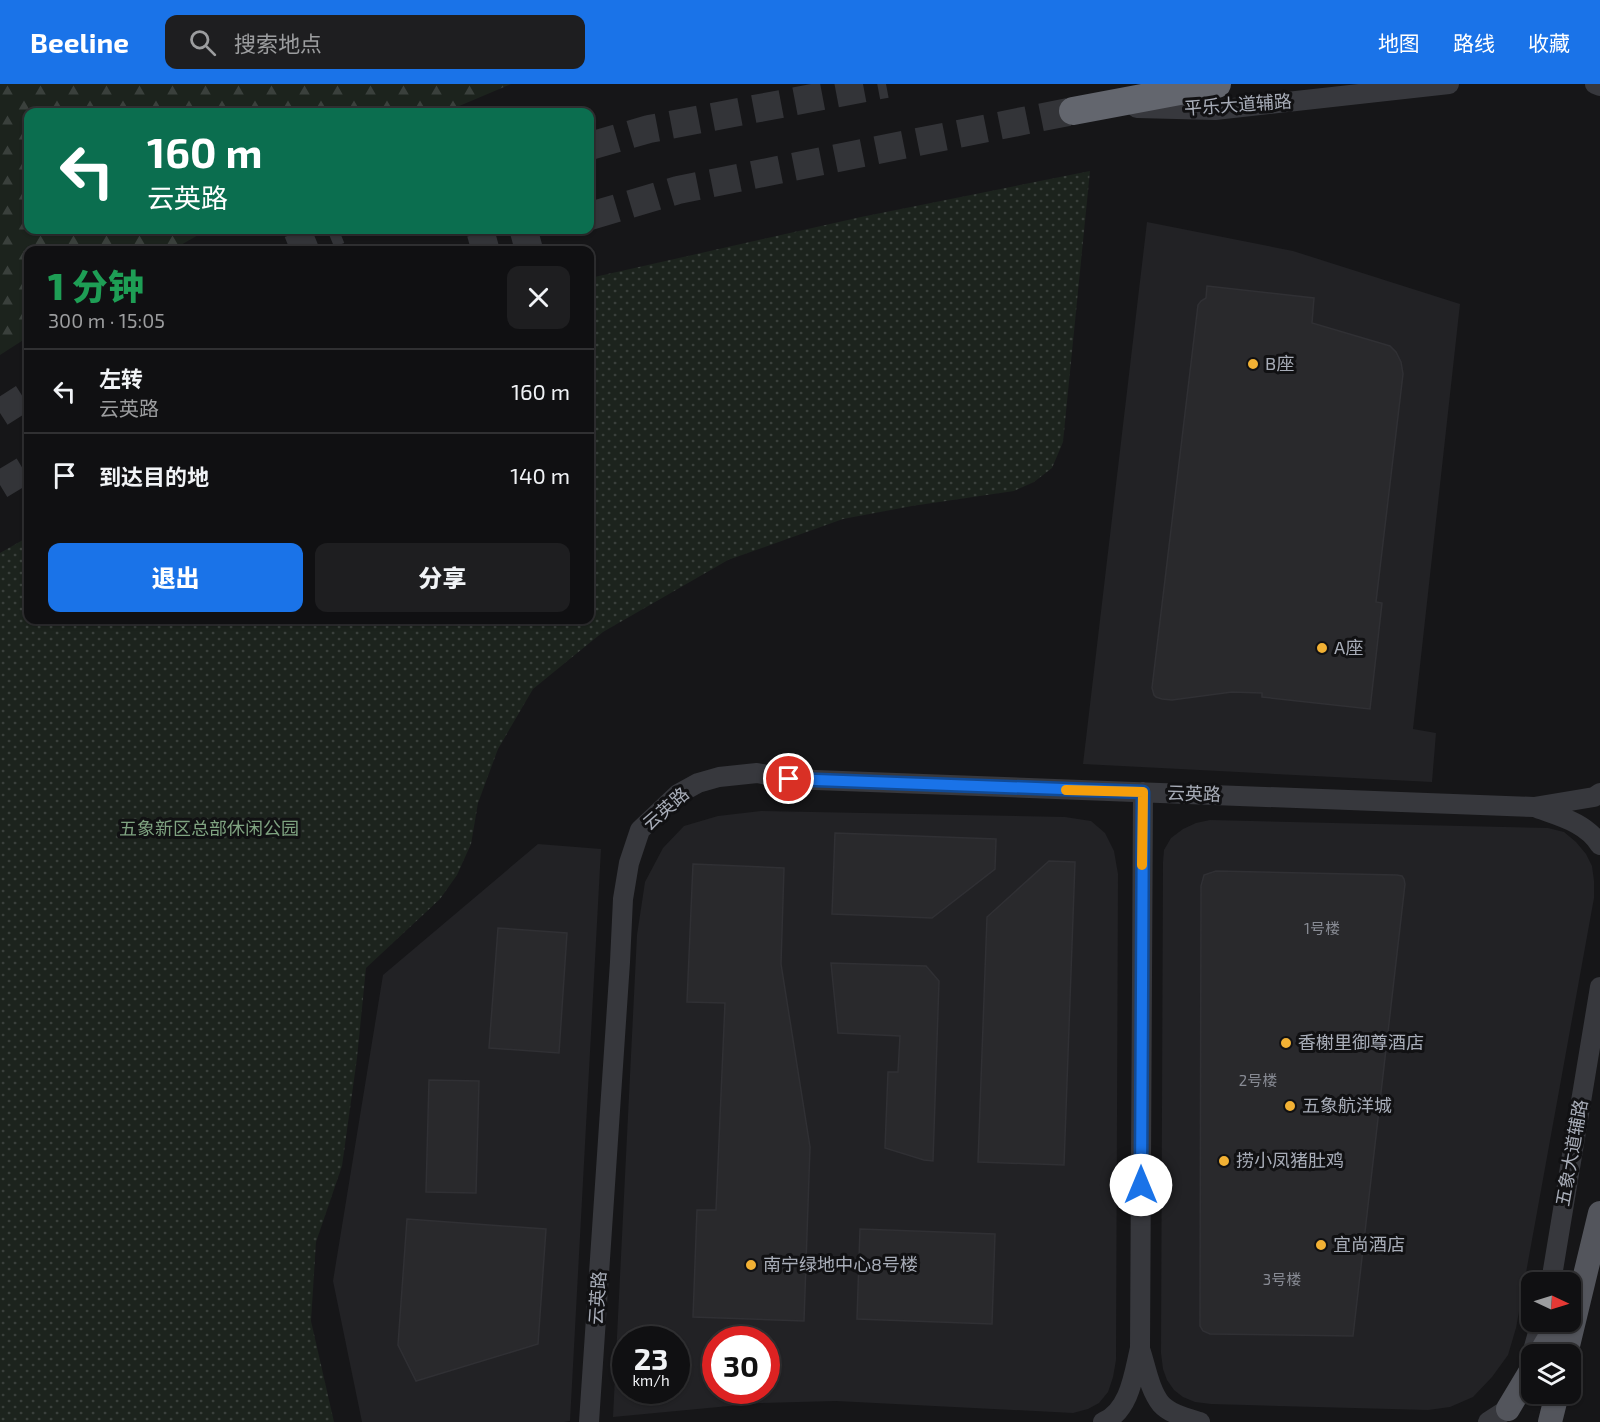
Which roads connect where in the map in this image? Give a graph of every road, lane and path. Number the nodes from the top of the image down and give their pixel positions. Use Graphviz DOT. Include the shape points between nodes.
graph roads {
  1 [pos="1217,84"];
  2 [pos="1449,84"];
  3 [pos="1595,84"];
  4 [pos="1600,86"];
  5 [pos="1085,109"];
  6 [pos="1143,792"];
  7 [pos="1600,793"];
  8 [pos="1534,807"];
  9 [pos="1600,845"];
  10 [pos="1600,987"];
  11 [pos="1600,1213"];
  12 [pos="1553,1272"];
  13 [pos="1583,1281"];
  14 [pos="1581,1284"];
  15 [pos="1568,1344"];
  16 [pos="1140,1348"];
  17 [pos="1521,1381"];
  18 [pos="1521,1389"];
  19 [pos="1554,1404"];
  20 [pos="1507,1415"];
  21 [pos="589,1422"];
  22 [pos="1103,1422"];
  23 [pos="1200,1422"];
  24 [pos="1488,1422"];
  25 [pos="1550,1422"];
  1 -- 5 [label="highway"];
  2 -- 5 [label="street, 平乐大道辅路" via="1215,110"];
  3 -- 4 [label="street"];
  6 -- 8 [label="street, 云英路"];
  6 -- 16 [label="street"];
  6 -- 21 [label="street, 云英路" via="789,779 757,773 698,783 678,794 640,830 623,899"];
  7 -- 8 [label="street"];
  8 -- 9 [label="street" via="1576,822"];
  10 -- 12 [label="street, 五象大道辅路"];
  11 -- 13 [label="main road"];
  13 -- 14 [label="main road"];
  13 -- 15 [label="main road"];
  16 -- 22 [label="street" via="1122,1407"];
  16 -- 23 [label="street" via="1152,1388 1162,1405"];
  17 -- 20 [label="street"];
  18 -- 20 [label="main road"];
  19 -- 25 [label="main road"];
  20 -- 24 [label="street"];
}
